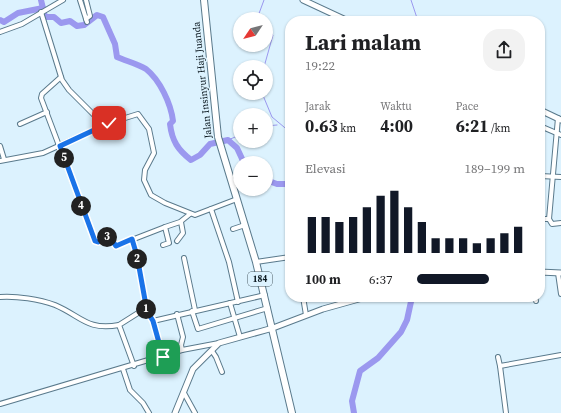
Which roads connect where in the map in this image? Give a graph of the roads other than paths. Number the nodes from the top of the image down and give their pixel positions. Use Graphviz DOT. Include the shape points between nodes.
graph roads {
  1 [pos="63,0"];
  2 [pos="80,0"];
  3 [pos="86,0"];
  4 [pos="204,0"];
  5 [pos="303,0"];
  6 [pos="43,11"];
  7 [pos="337,16"];
  8 [pos="0,32"];
  9 [pos="61,77"];
  10 [pos="47,112"];
  11 [pos="545,112"];
  12 [pos="559,119"];
  13 [pos="109,123"];
  14 [pos="20,124"];
  15 [pos="545,128"];
  16 [pos="555,133"];
  17 [pos="561,135"];
  18 [pos="0,146"];
  19 [pos="60,146"];
  20 [pos="2,160"];
  21 [pos="545,176"];
  22 [pos="552,176"];
  23 [pos="561,177"];
  24 [pos="237,199"];
  25 [pos="211,209"];
  26 [pos="190,214"];
  27 [pos="545,218"];
  28 [pos="549,218"];
  29 [pos="181,222"];
  30 [pos="561,222"];
  31 [pos="245,225"];
  32 [pos="165,227"];
  33 [pos="233,229"];
  34 [pos="132,239"];
  35 [pos="177,241"];
  36 [pos="163,245"];
  37 [pos="184,258"];
  38 [pos="285,258"];
  39 [pos="256,262"];
  40 [pos="545,272"];
  41 [pos="560,273"];
  42 [pos="561,294"];
  43 [pos="265,295"];
  44 [pos="0,298"];
  45 [pos="238,302"];
  46 [pos="304,302"];
  47 [pos="343,302"];
  48 [pos="230,303"];
  49 [pos="268,308"];
  50 [pos="147,311"];
  51 [pos="194,311"];
  52 [pos="178,314"];
  53 [pos="306,315"];
  54 [pos="235,318"];
  55 [pos="153,321"];
  56 [pos="118,325"];
  57 [pos="273,328"];
  58 [pos="240,337"];
  59 [pos="219,344"];
  60 [pos="182,350"];
  61 [pos="212,351"];
  62 [pos="561,356"];
  63 [pos="163,357"];
  64 [pos="498,357"];
  65 [pos="134,366"];
  66 [pos="500,366"];
  67 [pos="123,369"];
  68 [pos="222,372"];
  69 [pos="184,393"];
  70 [pos="0,404"];
  71 [pos="149,413"];
  72 [pos="175,413"];
  73 [pos="195,413"];
  74 [pos="292,413"];
  75 [pos="506,413"];
  1 -- 6 [label="street"];
  2 -- 3 [label="street" via="87,20 90,16"];
  4 -- 24 [label="main road, Jalan Insinyur Haji Juanda / 184" via="218,137"];
  5 -- 7 [label="street"];
  6 -- 8 [label="street" via="22,24"];
  6 -- 9 [label="street"];
  9 -- 10 [label="street" via="41,96"];
  9 -- 13 [label="street" via="66,87 84,106"];
  10 -- 14 [label="street"];
  10 -- 19 [label="street"];
  11 -- 12 [label="street"];
  12 -- 16 [label="street"];
  13 -- 19 [label="street"];
  13 -- 26 [label="street" via="135,114 140,116 149,129 154,150 145,170 146,188 155,198"];
  15 -- 16 [label="street"];
  16 -- 17 [label="street"];
  16 -- 22 [label="street"];
  18 -- 20 [label="street"];
  19 -- 20 [label="street" via="38,154"];
  19 -- 34 [label="street" via="95,241 109,236 116,246"];
  21 -- 22 [label="street"];
  22 -- 23 [label="street"];
  22 -- 28 [label="street"];
  24 -- 25 [label="street"];
  24 -- 31 [label="main road, Jalan Insinyur Haji Juanda / 184"];
  25 -- 26 [label="street"];
  25 -- 45 [label="street" via="229,262"];
  26 -- 29 [label="street"];
  27 -- 28 [label="street"];
  28 -- 30 [label="street" via="552,224"];
  29 -- 32 [label="street"];
  29 -- 35 [label="street" via="183,233"];
  31 -- 33 [label="street"];
  31 -- 39 [label="main road, Jalan Insinyur Haji Juanda / 184"];
  32 -- 34 [label="street"];
  32 -- 36 [label="street" via="169,243"];
  34 -- 50 [label="street"];
  37 -- 51 [label="street"];
  38 -- 39 [label="street"];
  39 -- 43 [label="main road, Jalan Insinyur Haji Juanda / 184"];
  40 -- 41 [label="street"];
  41 -- 42 [label="street"];
  43 -- 45 [label="street"];
  43 -- 49 [label="main road, Jalan Insinyur Haji Juanda / 184"];
  44 -- 56 [label="street" via="19,298 55,305 96,327"];
  45 -- 48 [label="street"];
  46 -- 53 [label="street"];
  47 -- 53 [label="street"];
  48 -- 51 [label="street"];
  48 -- 54 [label="street"];
  49 -- 54 [label="street"];
  49 -- 57 [label="main road, Jalan Insinyur Haji Juanda / 184"];
  50 -- 55 [label="street"];
  50 -- 56 [label="street" via="138,313"];
  51 -- 52 [label="street"];
  51 -- 54 [label="street" via="197,329"];
  52 -- 55 [label="street"];
  52 -- 60 [label="street" via="183,337"];
  53 -- 57 [label="street"];
  54 -- 58 [label="street"];
  55 -- 63 [label="street"];
  56 -- 65 [label="street"];
  57 -- 58 [label="street"];
  57 -- 74 [label="main road, Jalan Insinyur Haji Juanda / 184"];
  58 -- 59 [label="street"];
  59 -- 60 [label="street"];
  59 -- 61 [label="street"];
  60 -- 63 [label="street"];
  61 -- 68 [label="street"];
  61 -- 69 [label="street" via="193,369"];
  62 -- 66 [label="street"];
  63 -- 65 [label="street"];
  64 -- 66 [label="street"];
  65 -- 67 [label="street"];
  66 -- 75 [label="street"];
  67 -- 70 [label="street"];
  67 -- 71 [label="street" via="130,390"];
  69 -- 72 [label="street"];
  69 -- 73 [label="street"];
}
